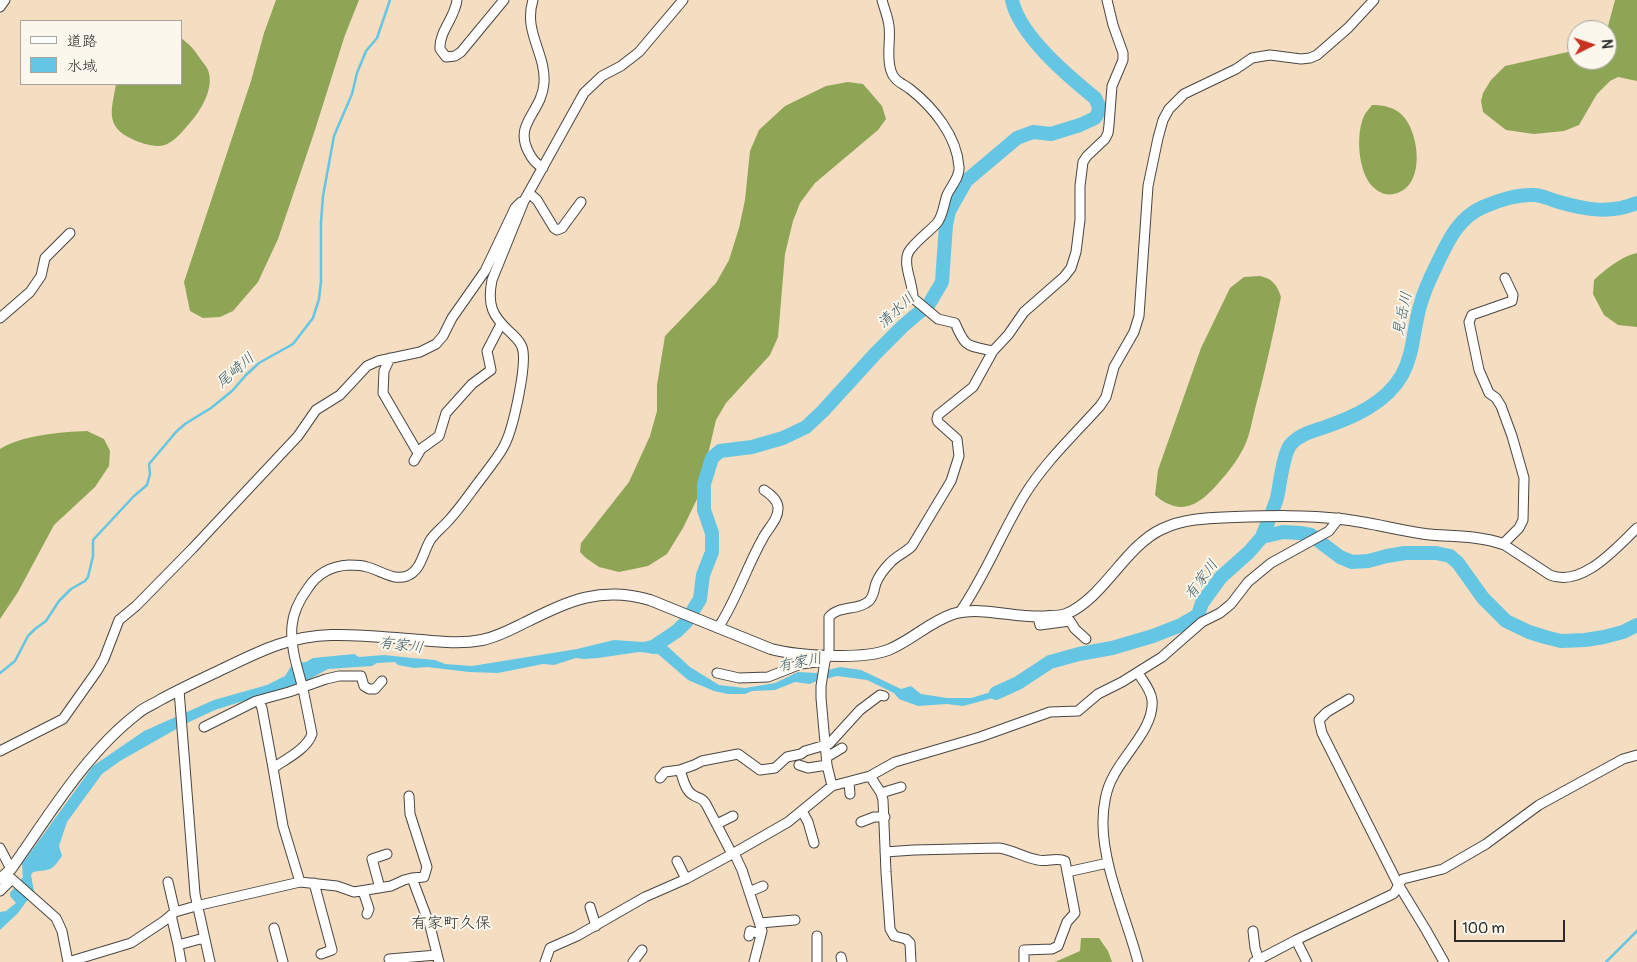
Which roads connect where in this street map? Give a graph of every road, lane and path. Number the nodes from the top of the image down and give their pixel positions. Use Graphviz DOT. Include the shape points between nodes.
graph roads {
  1 [pos="5,0"];
  2 [pos="457,0"];
  3 [pos="504,0"];
  4 [pos="533,0"];
  5 [pos="683,0"];
  6 [pos="882,0"];
  7 [pos="1107,0"];
  8 [pos="1374,0"];
  9 [pos="0,7"];
  10 [pos="543,168"];
  11 [pos="529,193"];
  12 [pos="524,202"];
  13 [pos="581,202"];
  14 [pos="70,233"];
  15 [pos="1505,278"];
  16 [pos="0,318"];
  17 [pos="501,324"];
  18 [pos="993,351"];
  19 [pos="390,358"];
  20 [pos="764,490"];
  21 [pos="1339,518"];
  22 [pos="1637,528"];
  23 [pos="1503,544"];
  24 [pos="960,612"];
  25 [pos="1038,618"];
  26 [pos="718,628"];
  27 [pos="293,639"];
  28 [pos="1086,639"];
  29 [pos="826,660"];
  30 [pos="1138,673"];
  31 [pos="717,674"];
  32 [pos="382,682"];
  33 [pos="302,686"];
  34 [pos="375,689"];
  35 [pos="180,694"];
  36 [pos="884,696"];
  37 [pos="1349,699"];
  38 [pos="378,700"];
  39 [pos="259,701"];
  40 [pos="204,727"];
  41 [pos="826,745"];
  42 [pos="842,748"];
  43 [pos="0,751"];
  44 [pos="1637,755"];
  45 [pos="827,761"];
  46 [pos="799,765"];
  47 [pos="273,768"];
  48 [pos="680,770"];
  49 [pos="870,776"];
  50 [pos="660,778"];
  51 [pos="849,782"];
  52 [pos="832,786"];
  53 [pos="901,786"];
  54 [pos="881,793"];
  55 [pos="850,794"];
  56 [pos="409,796"];
  57 [pos="824,800"];
  58 [pos="810,804"];
  59 [pos="802,811"];
  60 [pos="733,816"];
  61 [pos="885,820"];
  62 [pos="861,822"];
  63 [pos="894,822"];
  64 [pos="717,824"];
  65 [pos="814,843"];
  66 [pos="0,848"];
  67 [pos="885,852"];
  68 [pos="387,854"];
  69 [pos="733,854"];
  70 [pos="676,861"];
  71 [pos="1108,863"];
  72 [pos="11,869"];
  73 [pos="1067,872"];
  74 [pos="412,878"];
  75 [pos="0,879"];
  76 [pos="686,879"];
  77 [pos="168,882"];
  78 [pos="300,882"];
  79 [pos="314,883"];
  80 [pos="1398,884"];
  81 [pos="763,886"];
  82 [pos="380,888"];
  83 [pos="0,891"];
  84 [pos="363,891"];
  85 [pos="749,892"];
  86 [pos="196,906"];
  87 [pos="590,907"];
  88 [pos="173,913"];
  89 [pos="367,914"];
  90 [pos="795,920"];
  91 [pos="760,923"];
  92 [pos="596,926"];
  93 [pos="274,928"];
  94 [pos="1253,932"];
  95 [pos="761,934"];
  96 [pos="749,936"];
  97 [pos="817,936"];
  98 [pos="204,938"];
  99 [pos="1296,940"];
  100 [pos="178,945"];
  101 [pos="642,950"];
  102 [pos="321,954"];
  103 [pos="438,958"];
  104 [pos="390,959"];
  105 [pos="1257,961"];
  106 [pos="68,962"];
  107 [pos="181,962"];
  108 [pos="210,962"];
  109 [pos="283,962"];
  110 [pos="545,962"];
  111 [pos="633,962"];
  112 [pos="754,962"];
  113 [pos="817,962"];
  114 [pos="910,962"];
  115 [pos="1024,962"];
  116 [pos="1138,962"];
  117 [pos="1307,962"];
  118 [pos="1444,962"];
  1 -- 9 [label="street"];
  2 -- 3 [label="street" via="440,38 440,49 446,57 461,52"];
  4 -- 10 [label="street" via="531,32 542,64 544,84 540,103 523,135 532,160"];
  5 -- 10 [label="street" via="639,52 602,76 584,93"];
  6 -- 18 [label="street" via="889,26 891,71 896,81 925,102 947,130 960,168 938,221 906,259 913,298 938,319 955,323 963,342 969,346"];
  7 -- 18 [label="street" via="1123,53 1112,86 1108,133 1084,162 1080,220 1071,268 1024,312"];
  8 -- 24 [label="street" via="1317,55 1301,59 1270,55 1252,58 1184,94 1169,110 1158,138 1148,186 1141,301 1134,332 1114,367 1106,397 1036,478 982,579"];
  10 -- 11 [label="street"];
  11 -- 12 [label="street"];
  11 -- 13 [label="street" via="557,230"];
  12 -- 17 [label="street" via="489,291 491,308"];
  12 -- 19 [label="street" via="515,208 485,271 443,336 428,349"];
  14 -- 16 [label="street" via="45,258 41,276 30,292"];
  15 -- 23 [label="street" via="1513,295 1512,301 1472,315 1469,322 1479,370 1487,389 1501,406 1524,478 1523,520"];
  17 -- 19 [label="street" via="487,351 490,371 472,384 446,413 439,436 416,457 383,393 384,371"];
  17 -- 27 [label="street" via="518,339 524,364 510,432 500,451 448,522 432,536 413,572 392,577 366,566 352,565 325,571 312,581 302,597 293,617"];
  18 -- 29 [label="street" via="973,387 938,415 938,422 957,438 959,456 951,481 912,546 889,563 868,602 839,610 829,617"];
  19 -- 43 [label="street" via="367,366 340,395 316,410 298,436 192,549 119,620 97,671 63,719"];
  20 -- 26 [label="street" via="776,502 777,516 762,538"];
  21 -- 23 [label="street" via="1425,534 1489,539"];
  21 -- 25 [label="street" via="1255,516 1180,522 1161,529 1137,547 1085,602 1064,614"];
  21 -- 30 [label="street" via="1329,531 1271,563 1248,582 1231,604 1202,622"];
  22 -- 23 [label="street" via="1598,563 1572,578 1550,575"];
  24 -- 25 [label="street"];
  24 -- 29 [label="street" via="943,618 887,650"];
  25 -- 28 [label="street" via="1040,625 1070,621"];
  26 -- 27 [label="street" via="650,600 616,594 582,598 501,635 469,642 353,635"];
  26 -- 29 [label="street" via="771,649"];
  27 -- 33 [label="street" via="292,648"];
  27 -- 35 [label="street" via="257,653"];
  29 -- 31 [label="street" via="801,664 768,677 739,678"];
  29 -- 41 [label="street" via="821,686"];
  30 -- 49 [label="street" via="1098,694 1078,711 1050,712 895,762"];
  30 -- 71 [label="street" via="1151,694 1152,709 1143,732 1113,776 1108,790 1103,821"];
  32 -- 34 [label="street"];
  33 -- 34 [label="street" via="326,679 361,676 364,686"];
  33 -- 39 [label="street"];
  33 -- 47 [label="street" via="312,734 301,748"];
  34 -- 38 [label="street"];
  35 -- 72 [label="street" via="138,712 116,731 83,768"];
  35 -- 86 [label="street"];
  36 -- 41 [label="street" via="880,695 863,708"];
  37 -- 80 [label="street" via="1326,712 1318,722"];
  39 -- 40 [label="street"];
  39 -- 47 [label="street"];
  41 -- 45 [label="street"];
  41 -- 48 [label="street" via="787,757 768,770 760,770 738,754 702,760"];
  42 -- 45 [label="street"];
  44 -- 80 [label="street" via="1539,805 1486,844 1443,869"];
  45 -- 46 [label="street" via="808,768"];
  45 -- 52 [label="street"];
  47 -- 78 [label="street" via="283,826"];
  48 -- 50 [label="street" via="665,772"];
  48 -- 64 [label="street" via="691,794 703,799"];
  49 -- 51 [label="street"];
  49 -- 54 [label="street"];
  51 -- 52 [label="street"];
  51 -- 55 [label="street"];
  52 -- 58 [label="street"];
  53 -- 54 [label="street"];
  54 -- 61 [label="street"];
  56 -- 74 [label="street" via="410,814 427,867 424,876"];
  57 -- 58 [label="street" via="817,805"];
  58 -- 59 [label="street"];
  59 -- 65 [label="street"];
  59 -- 69 [label="street"];
  60 -- 64 [label="street"];
  61 -- 62 [label="street" via="874,817"];
  61 -- 63 [label="street"];
  61 -- 67 [label="street"];
  64 -- 69 [label="street"];
  66 -- 72 [label="street"];
  67 -- 73 [label="street" via="999,848 1035,860 1065,861"];
  67 -- 114 [label="street" via="890,929 894,936 910,943"];
  68 -- 82 [label="street" via="372,859"];
  69 -- 76 [label="street"];
  69 -- 85 [label="street"];
  70 -- 76 [label="street"];
  71 -- 73 [label="street"];
  71 -- 116 [label="street"];
  72 -- 75 [label="street"];
  73 -- 115 [label="street" via="1075,912 1067,922 1058,946 1024,950"];
  74 -- 82 [label="street"];
  74 -- 103 [label="street"];
  76 -- 92 [label="street" via="645,896"];
  77 -- 88 [label="street"];
  78 -- 79 [label="street"];
  78 -- 86 [label="street"];
  79 -- 84 [label="street"];
  79 -- 102 [label="street" via="332,950"];
  80 -- 99 [label="street" via="1393,894"];
  80 -- 118 [label="street"];
  81 -- 85 [label="street"];
  82 -- 84 [label="street"];
  83 -- 106 [label="street" via="12,879 56,918"];
  84 -- 89 [label="street" via="369,909"];
  85 -- 91 [label="street"];
  86 -- 88 [label="street"];
  86 -- 98 [label="street"];
  87 -- 92 [label="street"];
  88 -- 100 [label="street"];
  88 -- 106 [label="street" via="131,943"];
  90 -- 91 [label="street"];
  91 -- 95 [label="street"];
  92 -- 110 [label="street" via="550,948"];
  93 -- 109 [label="street"];
  94 -- 105 [label="street"];
  95 -- 96 [label="street" via="750,931"];
  95 -- 112 [label="street"];
  97 -- 113 [label="street"];
  98 -- 100 [label="street"];
  98 -- 108 [label="street"];
  99 -- 105 [label="street"];
  99 -- 117 [label="street"];
  100 -- 107 [label="street"];
  101 -- 111 [label="street"];
  103 -- 104 [label="street"];
}
